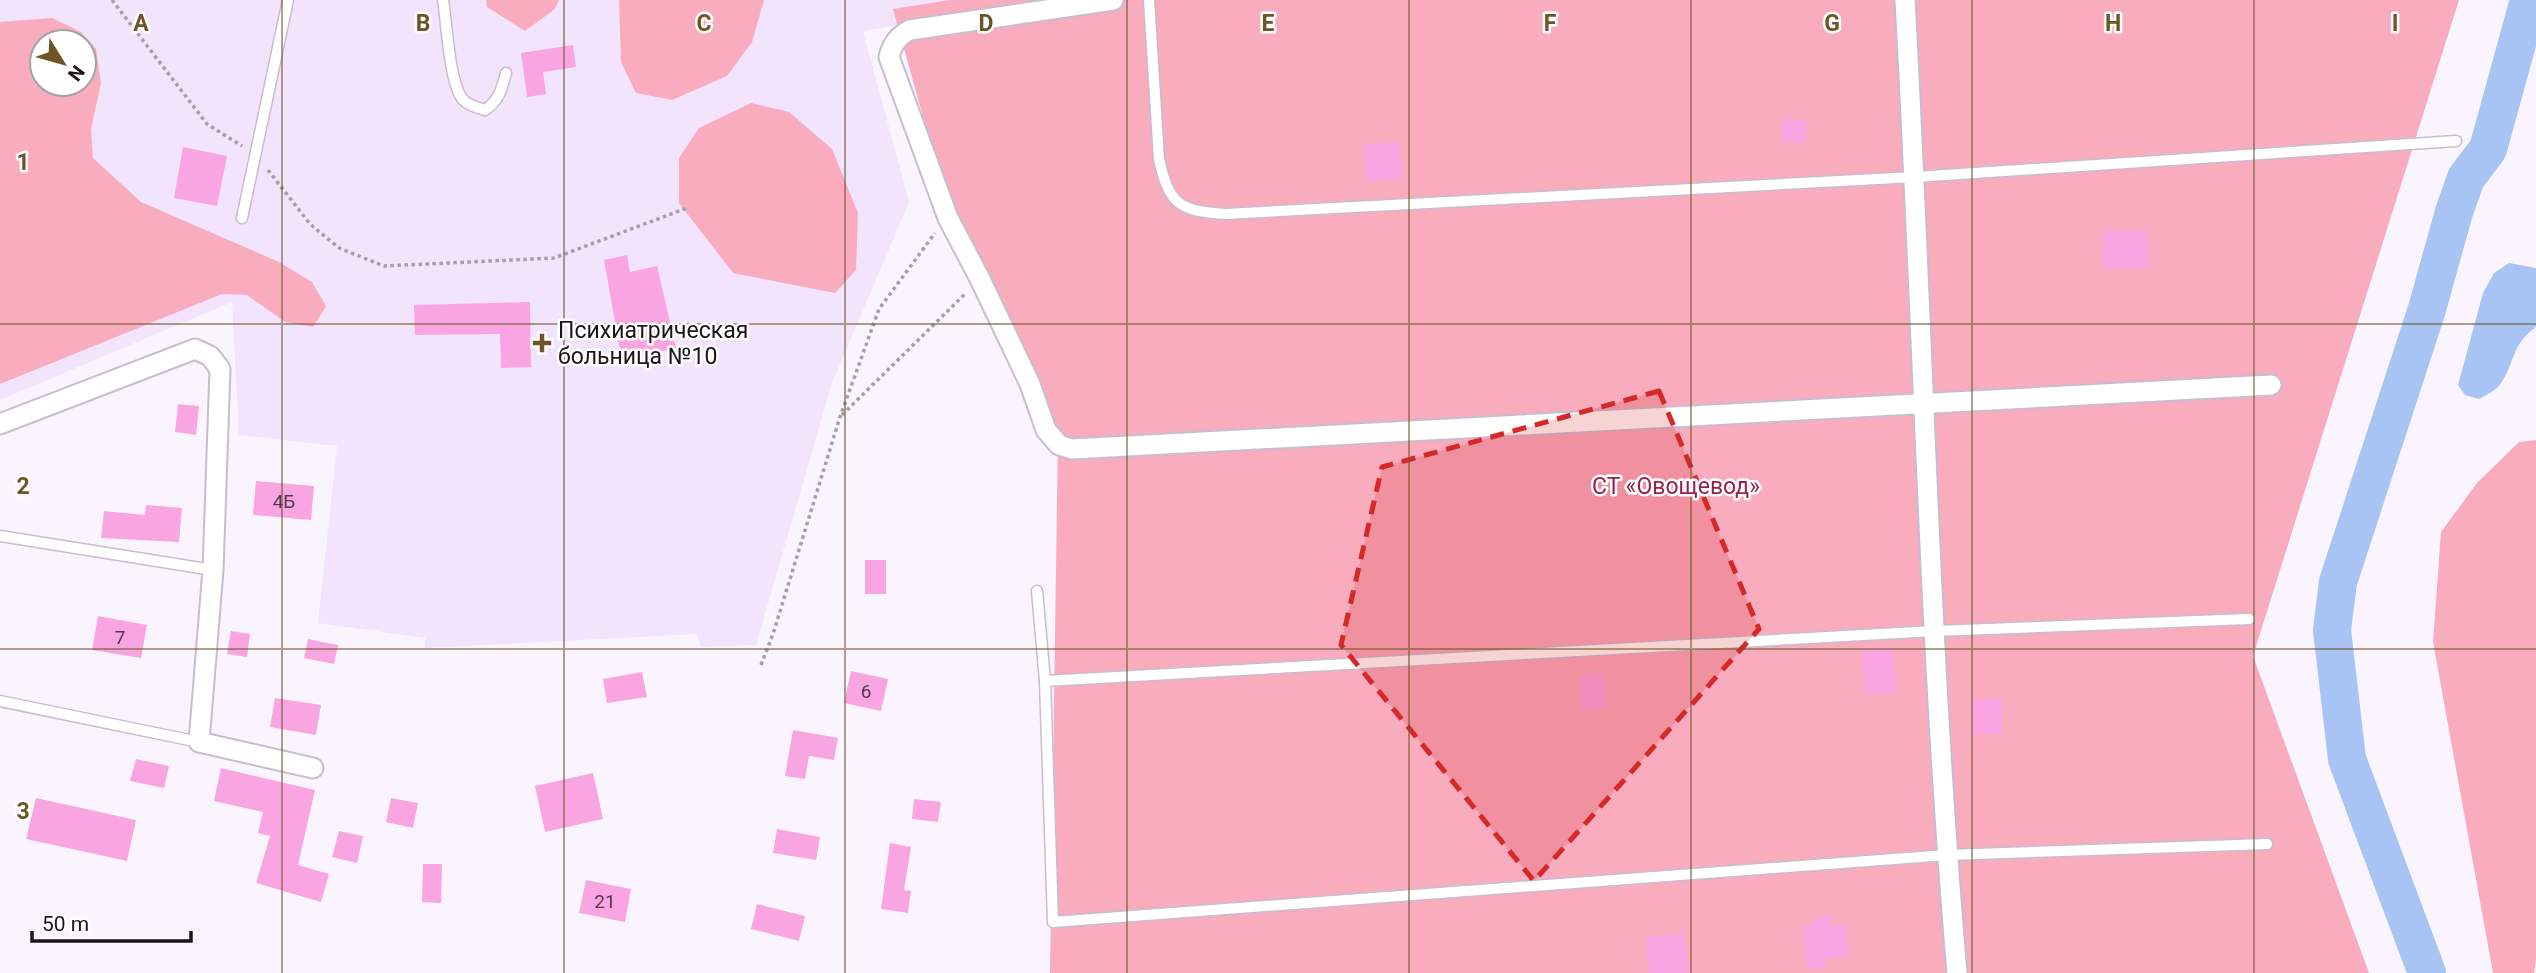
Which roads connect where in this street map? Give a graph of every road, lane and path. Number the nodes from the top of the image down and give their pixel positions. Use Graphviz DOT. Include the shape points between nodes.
graph roads {
  1 [pos="112,0"];
  2 [pos="288,0"];
  3 [pos="443,0"];
  4 [pos="1113,0"];
  5 [pos="1149,0"];
  6 [pos="1905,0"];
  7 [pos="506,73"];
  8 [pos="2456,141"];
  9 [pos="256,154"];
  10 [pos="1915,177"];
  11 [pos="687,208"];
  12 [pos="242,218"];
  13 [pos="948,218"];
  14 [pos="980,279"];
  15 [pos="2271,385"];
  16 [pos="1922,404"];
  17 [pos="840,417"];
  18 [pos="0,424"];
  19 [pos="0,536"];
  20 [pos="213,570"];
  21 [pos="1037,591"];
  22 [pos="2249,619"];
  23 [pos="1934,631"];
  24 [pos="761,665"];
  25 [pos="1045,681"];
  26 [pos="0,701"];
  27 [pos="199,743"];
  28 [pos="313,768"];
  29 [pos="2267,844"];
  30 [pos="1947,855"];
  31 [pos="1957,973"];
  1 -- 9 [label="path" via="206,124"];
  2 -- 9 [label="lane"];
  3 -- 7 [label="lane" via="462,98 485,110 501,93"];
  4 -- 13 [label="street" via="901,34 889,57"];
  5 -- 10 [label="lane" via="1159,159 1171,195 1195,212"];
  6 -- 10 [label="street"];
  8 -- 10 [label="lane"];
  9 -- 11 [label="path" via="310,224 339,248 384,266 554,258"];
  9 -- 12 [label="lane"];
  10 -- 16 [label="street"];
  13 -- 14 [label="street"];
  13 -- 17 [label="path" via="879,309"];
  14 -- 16 [label="street" via="1030,384 1046,430 1059,445 1072,449"];
  14 -- 17 [label="path"];
  15 -- 16 [label="street"];
  16 -- 23 [label="street"];
  17 -- 24 [label="path"];
  18 -- 20 [label="street" via="195,349 210,356 220,369"];
  19 -- 20 [label="lane"];
  20 -- 27 [label="street"];
  21 -- 25 [label="lane"];
  22 -- 23 [label="lane"];
  23 -- 25 [label="lane"];
  23 -- 30 [label="street"];
  25 -- 30 [label="lane" via="1053,922"];
  26 -- 27 [label="lane"];
  27 -- 28 [label="street"];
  29 -- 30 [label="lane"];
  30 -- 31 [label="street"];
}
